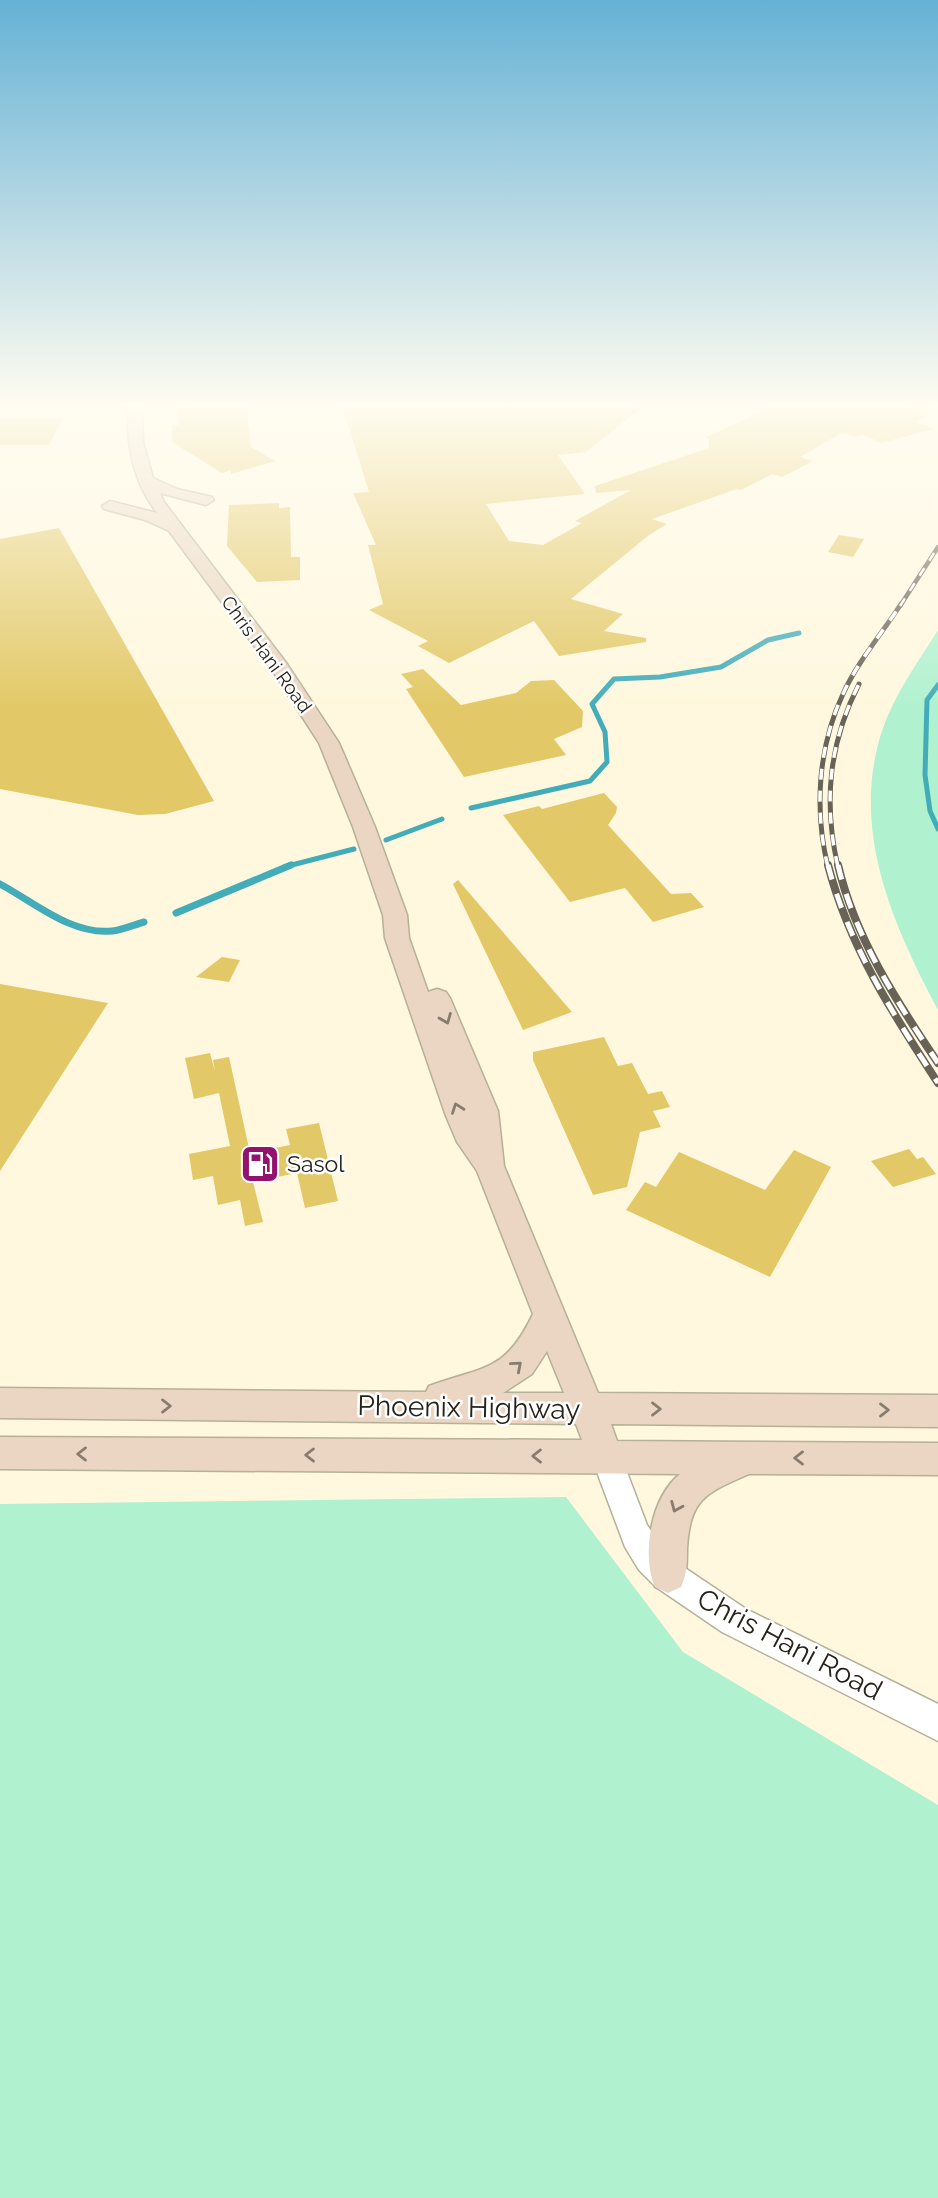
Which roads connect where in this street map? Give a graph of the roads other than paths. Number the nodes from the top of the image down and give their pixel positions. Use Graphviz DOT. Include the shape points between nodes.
graph roads {
  1 [pos="113,505"];
  2 [pos="160,505"];
  3 [pos="194,505"];
  4 [pos="174,527"];
  5 [pos="550,1314"];
  6 [pos="0,1403"];
  7 [pos="408,1406"];
  8 [pos="588,1409"];
  9 [pos="938,1410"];
  10 [pos="0,1453"];
  11 [pos="606,1456"];
  12 [pos="751,1457"];
  13 [pos="938,1459"];
  14 [pos="668,1574"];
  15 [pos="938,1723"];
  1 -- 4 [label="main road"];
  2 -- 4 [label="main road, Chris Hani Road"];
  3 -- 4 [label="main road" via="181,511"];
  4 -- 5 [label="main road, Chris Hani Road" via="280,668 329,743 395,915 397,938 460,1116 490,1167"];
  7 -- 5 [label="main road, one-way" via="505,1377 535,1348"];
  5 -- 8 [label="main road, Chris Hani Road"];
  6 -- 7 [label="main road, Phoenix Highway, one-way"];
  7 -- 8 [label="main road, Phoenix Highway"];
  8 -- 9 [label="main road, Phoenix Highway, one-way"];
  8 -- 11 [label="main road, Chris Hani Road"];
  11 -- 10 [label="main road, Phoenix Highway, one-way"];
  11 -- 12 [label="main road, Phoenix Highway"];
  11 -- 14 [label="street, Chris Hani Road" via="632,1525 651,1558"];
  13 -- 12 [label="main road, Phoenix Highway, one-way"];
  12 -- 14 [label="main road, one-way" via="708,1474 678,1498 669,1530"];
  14 -- 15 [label="street, Chris Hani Road" via="747,1628"];
}
